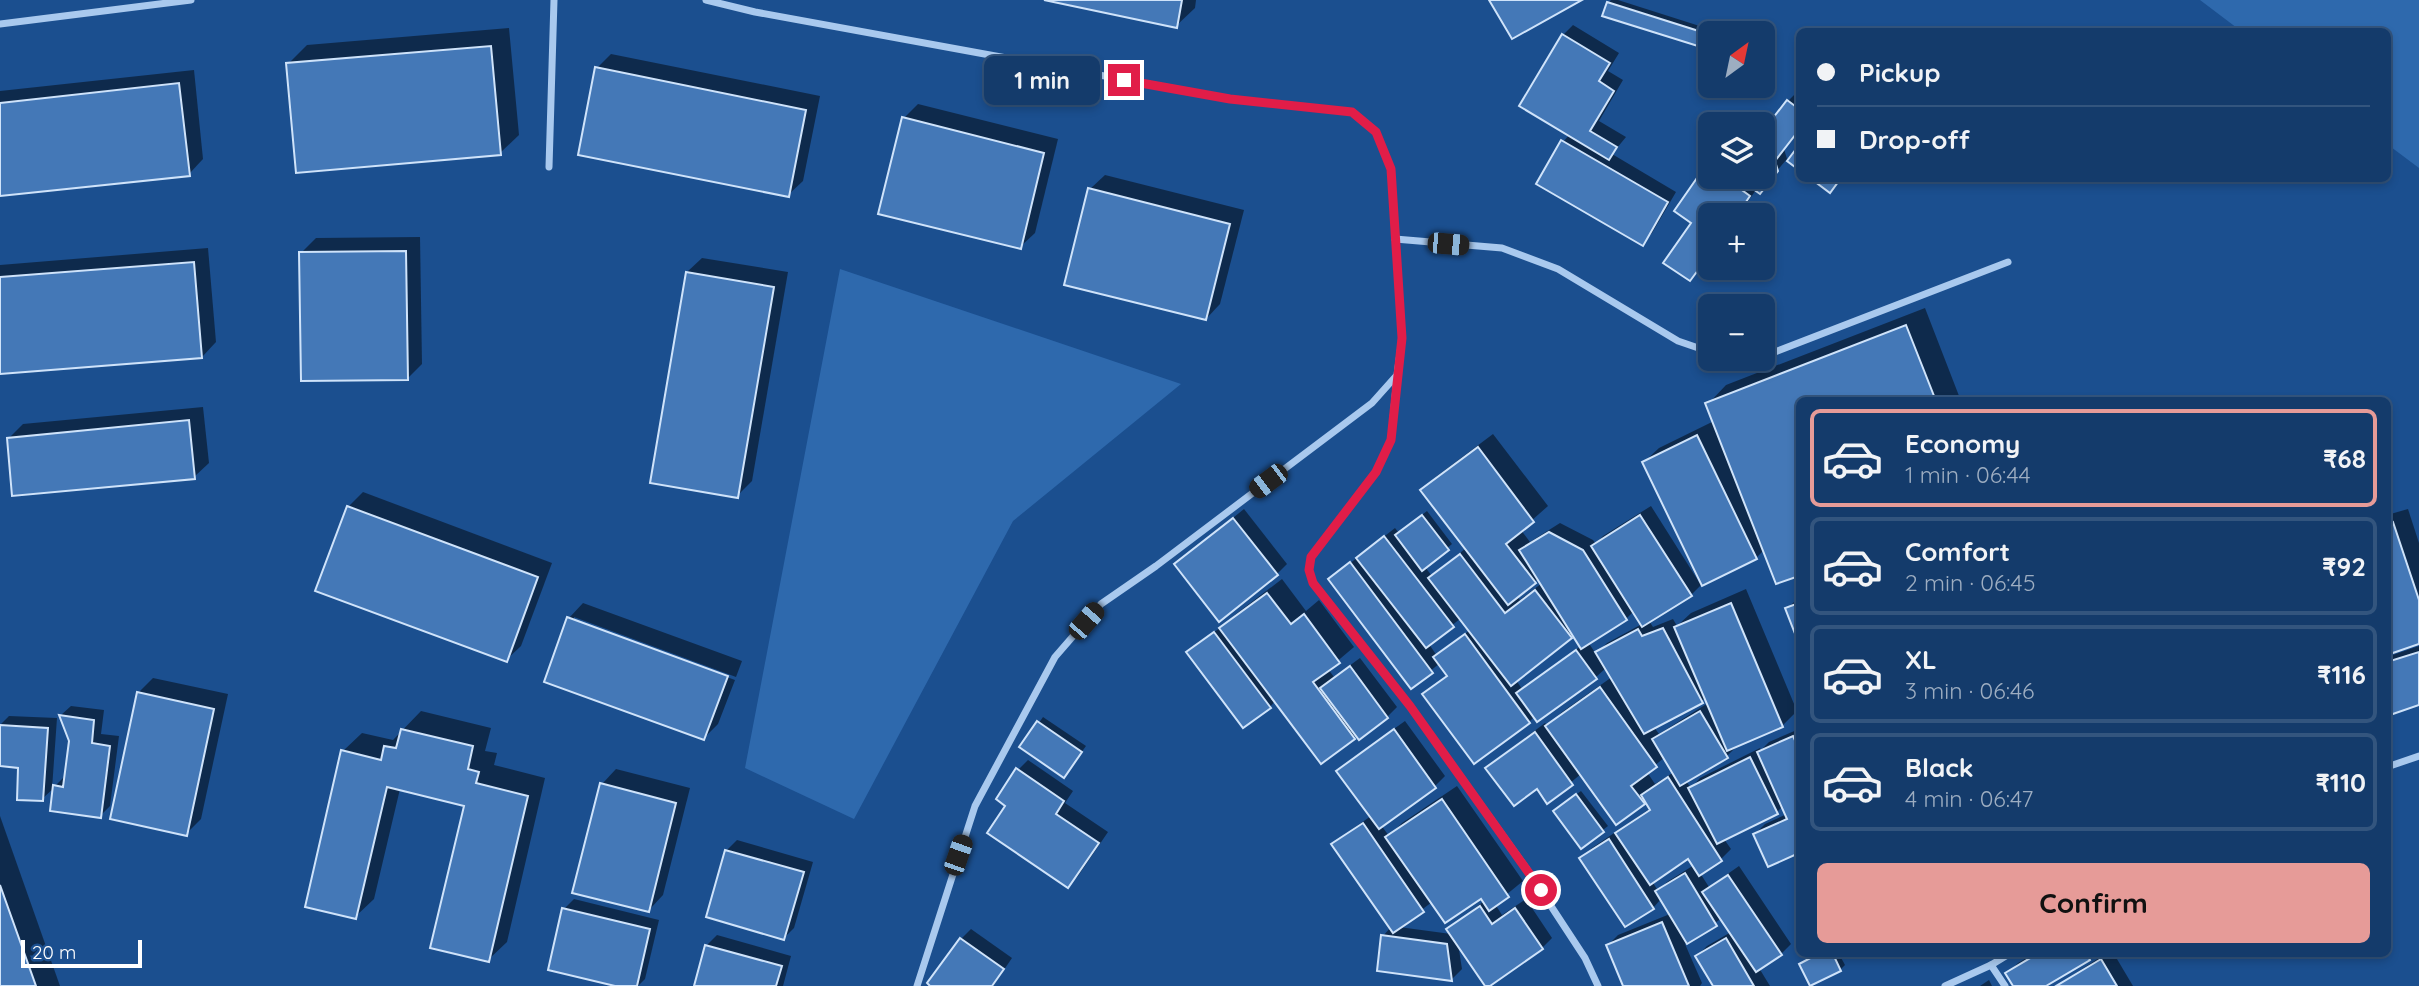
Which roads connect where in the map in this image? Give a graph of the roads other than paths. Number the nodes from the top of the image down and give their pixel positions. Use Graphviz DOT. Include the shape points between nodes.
graph roads {
  1 [pos="191,0"];
  2 [pos="554,0"];
  3 [pos="706,0"];
  4 [pos="0,24"];
  5 [pos="549,167"];
  6 [pos="1395,239"];
  7 [pos="2008,262"];
  8 [pos="1698,348"];
  9 [pos="1775,352"];
  10 [pos="1397,375"];
  11 [pos="2419,756"];
  12 [pos="2391,766"];
  13 [pos="2004,957"];
  14 [pos="1992,965"];
  15 [pos="917,986"];
  16 [pos="1598,986"];
  17 [pos="1945,986"];
  18 [pos="2005,986"];
  1 -- 4 [label="street"];
  2 -- 5 [label="street"];
  3 -- 6 [label="street" via="1230,99 1352,112 1376,132 1391,169"];
  6 -- 8 [label="street" via="1502,248 1558,269 1678,341"];
  6 -- 10 [label="street" via="1402,338"];
  7 -- 9 [label="street"];
  10 -- 15 [label="street" via="1372,403 1101,604 1055,657 975,806"];
  10 -- 16 [label="street" via="1391,440 1376,472 1311,557 1313,583 1410,706 1526,867"];
  11 -- 12 [label="street"];
  13 -- 14 [label="street"];
  14 -- 17 [label="street"];
  14 -- 18 [label="street"];
}
